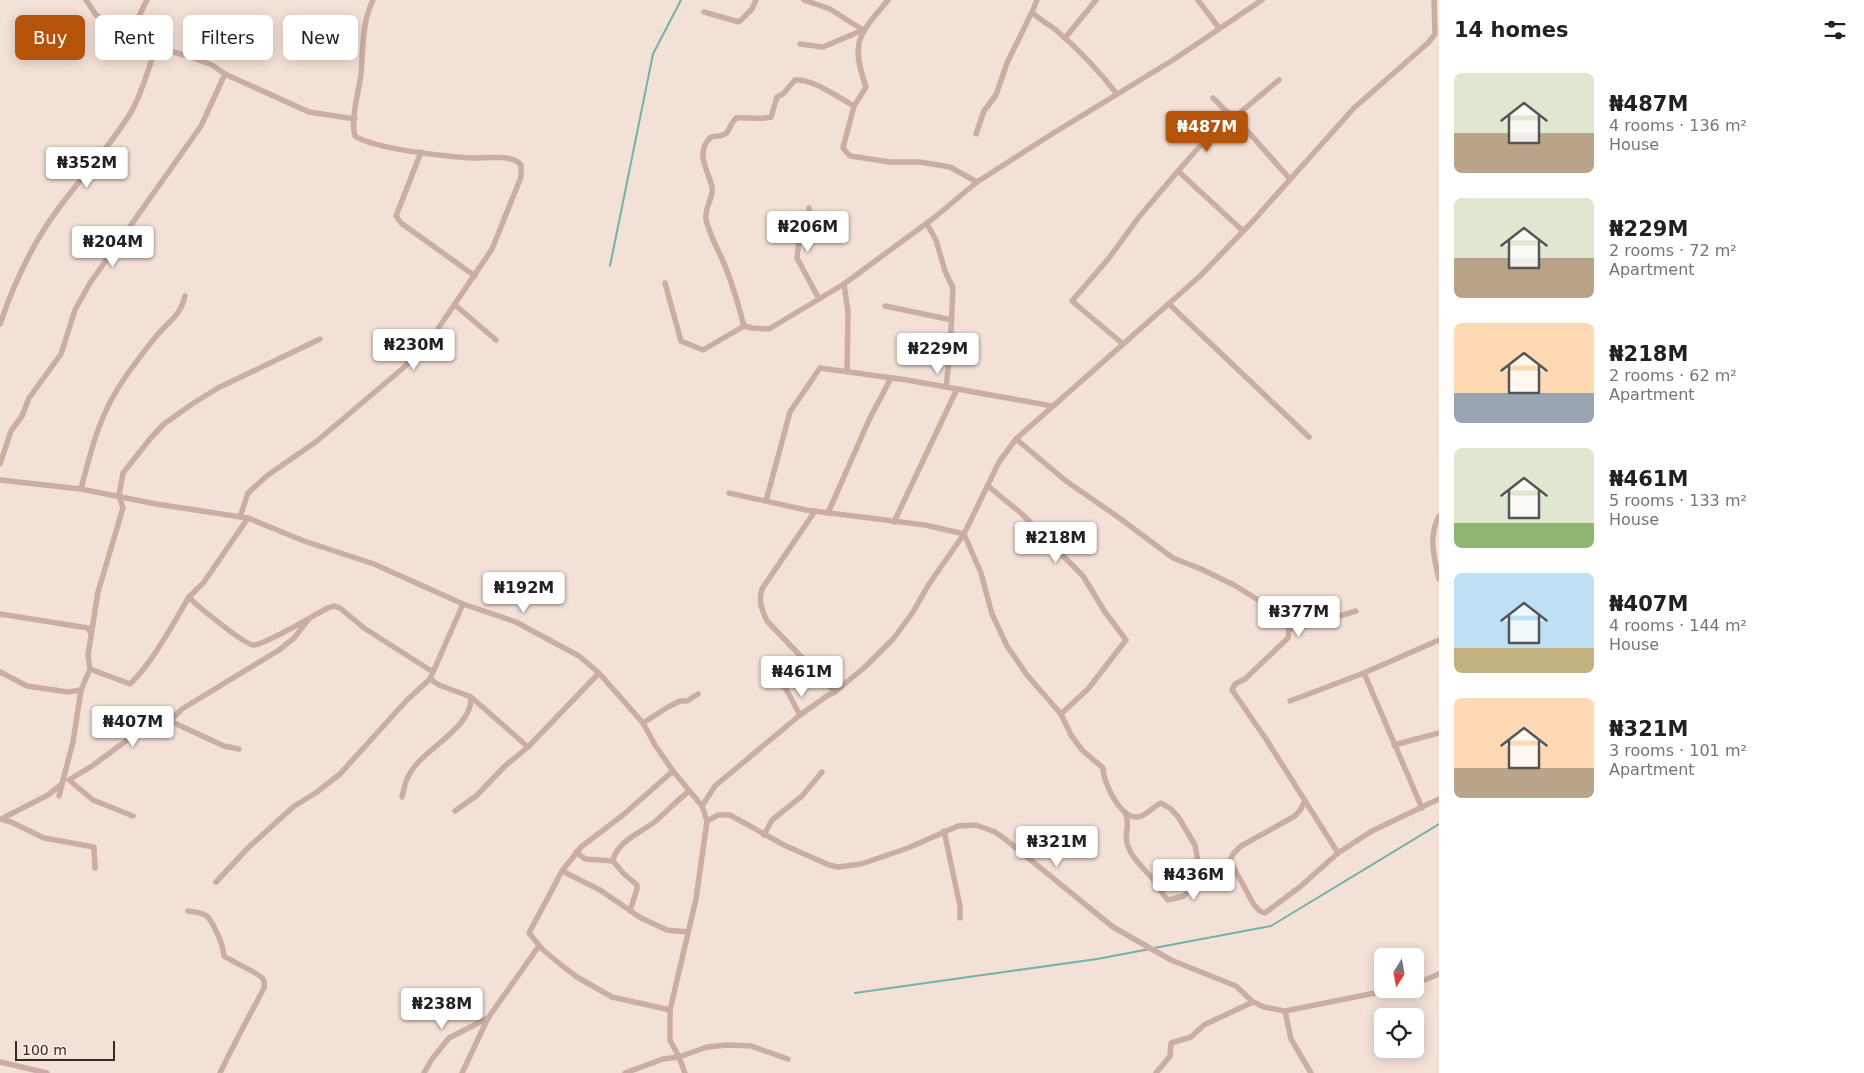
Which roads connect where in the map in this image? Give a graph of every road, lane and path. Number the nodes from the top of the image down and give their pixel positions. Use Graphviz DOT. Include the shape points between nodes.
graph roads {
  1 [pos="86,0"];
  2 [pos="147,0"];
  3 [pos="373,0"];
  4 [pos="756,0"];
  5 [pos="804,0"];
  6 [pos="888,0"];
  7 [pos="1037,0"];
  8 [pos="1096,0"];
  9 [pos="1198,0"];
  10 [pos="1262,0"];
  11 [pos="1434,0"];
  12 [pos="704,12"];
  13 [pos="1032,12"];
  14 [pos="96,15"];
  15 [pos="140,15"];
  16 [pos="1219,28"];
  17 [pos="863,30"];
  18 [pos="1065,38"];
  19 [pos="800,44"];
  20 [pos="173,52"];
  21 [pos="151,60"];
  22 [pos="225,74"];
  23 [pos="1279,80"];
  24 [pos="1117,94"];
  25 [pos="1213,98"];
  26 [pos="854,106"];
  27 [pos="1234,116"];
  28 [pos="355,119"];
  29 [pos="976,134"];
  30 [pos="421,152"];
  31 [pos="1178,171"];
  32 [pos="1290,179"];
  33 [pos="977,182"];
  34 [pos="809,208"];
  35 [pos="927,224"];
  36 [pos="1243,231"];
  37 [pos="475,276"];
  38 [pos="665,283"];
  39 [pos="844,284"];
  40 [pos="185,296"];
  41 [pos="819,299"];
  42 [pos="455,304"];
  43 [pos="1169,304"];
  44 [pos="884,306"];
  45 [pos="952,320"];
  46 [pos="0,324"];
  47 [pos="744,326"];
  48 [pos="320,339"];
  49 [pos="496,340"];
  50 [pos="1123,344"];
  51 [pos="848,372"];
  52 [pos="891,378"];
  53 [pos="946,387"];
  54 [pos="958,389"];
  55 [pos="1052,406"];
  56 [pos="1309,437"];
  57 [pos="1016,439"];
  58 [pos="0,464"];
  59 [pos="0,480"];
  60 [pos="988,486"];
  61 [pos="80,489"];
  62 [pos="729,493"];
  63 [pos="119,495"];
  64 [pos="766,501"];
  65 [pos="815,511"];
  66 [pos="828,513"];
  67 [pos="1439,516"];
  68 [pos="240,517"];
  69 [pos="248,518"];
  70 [pos="894,522"];
  71 [pos="964,534"];
  72 [pos="1439,579"];
  73 [pos="189,597"];
  74 [pos="463,604"];
  75 [pos="1356,611"];
  76 [pos="0,614"];
  77 [pos="309,618"];
  78 [pos="1289,629"];
  79 [pos="91,634"];
  80 [pos="1439,640"];
  81 [pos="90,669"];
  82 [pos="0,672"];
  83 [pos="600,673"];
  84 [pos="768,673"];
  85 [pos="1364,673"];
  86 [pos="432,676"];
  87 [pos="81,690"];
  88 [pos="836,692"];
  89 [pos="698,694"];
  90 [pos="471,697"];
  91 [pos="1290,701"];
  92 [pos="800,714"];
  93 [pos="1061,714"];
  94 [pos="170,721"];
  95 [pos="643,722"];
  96 [pos="1439,733"];
  97 [pos="1394,745"];
  98 [pos="528,747"];
  99 [pos="239,749"];
  100 [pos="673,771"];
  101 [pos="822,772"];
  102 [pos="69,780"];
  103 [pos="62,784"];
  104 [pos="688,791"];
  105 [pos="59,796"];
  106 [pos="402,797"];
  107 [pos="1439,799"];
  108 [pos="1304,802"];
  109 [pos="702,806"];
  110 [pos="1422,808"];
  111 [pos="1125,810"];
  112 [pos="455,811"];
  113 [pos="133,816"];
  114 [pos="0,819"];
  115 [pos="707,821"];
  116 [pos="944,831"];
  117 [pos="764,835"];
  118 [pos="576,852"];
  119 [pos="1338,853"];
  120 [pos="613,861"];
  121 [pos="1230,861"];
  122 [pos="95,868"];
  123 [pos="562,871"];
  124 [pos="1206,875"];
  125 [pos="216,882"];
  126 [pos="188,911"];
  127 [pos="630,911"];
  128 [pos="960,918"];
  129 [pos="688,932"];
  130 [pos="539,946"];
  131 [pos="1439,974"];
  132 [pos="1424,980"];
  133 [pos="1374,993"];
  134 [pos="1254,1002"];
  135 [pos="670,1010"];
  136 [pos="1285,1011"];
  137 [pos="488,1018"];
  138 [pos="679,1057"];
  139 [pos="788,1059"];
  140 [pos="0,1062"];
  141 [pos="47,1073"];
  142 [pos="220,1073"];
  143 [pos="424,1073"];
  144 [pos="462,1073"];
  145 [pos="625,1073"];
  146 [pos="685,1073"];
  147 [pos="1156,1073"];
  148 [pos="1311,1073"];
  1 -- 14 [label="street"];
  2 -- 15 [label="street"];
  3 -- 28 [label="street" via="362,42"];
  4 -- 12 [label="street" via="739,22"];
  5 -- 17 [label="street" via="830,9"];
  6 -- 17 [label="street"];
  7 -- 13 [label="street"];
  8 -- 18 [label="street"];
  9 -- 16 [label="street"];
  10 -- 16 [label="street"];
  11 -- 32 [label="street" via="1435,34 1428,43 1354,108"];
  13 -- 18 [label="street"];
  13 -- 29 [label="street"];
  16 -- 24 [label="street"];
  17 -- 19 [label="street" via="823,47"];
  17 -- 26 [label="street" via="858,47 866,87"];
  18 -- 24 [label="street"];
  20 -- 22 [label="street" via="212,65"];
  21 -- 46 [label="street" via="132,110 36,244 15,282"];
  22 -- 28 [label="street" via="309,112"];
  22 -- 58 [label="street" via="201,126 90,282 75,310 61,354 29,398"];
  23 -- 27 [label="street"];
  24 -- 33 [label="street"];
  25 -- 27 [label="street"];
  26 -- 33 [label="street" via="843,148 850,156 950,167"];
  26 -- 47 [label="street" via="814,83 795,80 778,97 771,116 760,120 736,118 726,135 711,137 704,146 702,162 713,187 706,218 712,240 735,291"];
  27 -- 31 [label="street"];
  27 -- 32 [label="street"];
  28 -- 30 [label="street" via="354,134 357,138"];
  30 -- 37 [label="street" via="396,216 401,223"];
  30 -- 37 [label="street" via="514,159 521,165 521,177 492,249"];
  31 -- 36 [label="street"];
  31 -- 50 [label="street" via="1072,301"];
  32 -- 36 [label="street"];
  33 -- 35 [label="street"];
  34 -- 41 [label="street" via="809,215 800,231 797,258"];
  35 -- 39 [label="street"];
  35 -- 45 [label="street" via="953,288"];
  36 -- 43 [label="street"];
  37 -- 42 [label="street"];
  38 -- 47 [label="street" via="681,341 703,350"];
  39 -- 41 [label="street"];
  39 -- 51 [label="street" via="848,312"];
  40 -- 61 [label="street" via="182,308 125,377 103,416"];
  41 -- 47 [label="street" via="769,329"];
  42 -- 49 [label="street"];
  42 -- 68 [label="street" via="429,342 402,369 248,494"];
  43 -- 50 [label="street"];
  43 -- 56 [label="street"];
  44 -- 45 [label="street"];
  45 -- 53 [label="street"];
  48 -- 63 [label="street" via="218,388 164,424 123,473"];
  50 -- 55 [label="street"];
  51 -- 52 [label="street"];
  51 -- 64 [label="street" via="820,368 790,412"];
  52 -- 53 [label="street"];
  52 -- 66 [label="street"];
  53 -- 54 [label="street"];
  54 -- 55 [label="street"];
  54 -- 70 [label="street"];
  55 -- 57 [label="street"];
  57 -- 60 [label="street"];
  57 -- 78 [label="street" via="1066,481 1173,558 1234,585 1268,606"];
  59 -- 61 [label="street"];
  60 -- 71 [label="street"];
  60 -- 93 [label="street" via="1022,514 1083,576 1126,640 1088,689"];
  61 -- 63 [label="street"];
  62 -- 64 [label="street"];
  63 -- 68 [label="street"];
  63 -- 79 [label="street" via="122,508 98,592"];
  64 -- 65 [label="street"];
  65 -- 66 [label="street"];
  65 -- 88 [label="street" via="762,589 761,608 767,621"];
  66 -- 70 [label="street"];
  67 -- 72 [label="street" via="1432,547"];
  68 -- 69 [label="street"];
  69 -- 73 [label="street" via="204,582"];
  69 -- 74 [label="street" via="374,564"];
  70 -- 71 [label="street"];
  71 -- 88 [label="street" via="894,638"];
  71 -- 93 [label="street" via="982,573 992,614 1007,646"];
  73 -- 77 [label="street" via="251,644 266,641"];
  73 -- 81 [label="street" via="138,677 130,684"];
  74 -- 83 [label="street" via="516,622 542,635 579,656"];
  74 -- 86 [label="street"];
  75 -- 78 [label="street"];
  76 -- 79 [label="street" via="88,628"];
  77 -- 86 [label="street" via="334,606 340,608"];
  77 -- 94 [label="street" via="294,638 279,650 182,709"];
  78 -- 108 [label="street" via="1284,643 1232,690"];
  79 -- 81 [label="street"];
  80 -- 85 [label="street"];
  81 -- 87 [label="street"];
  82 -- 87 [label="street" via="27,686 68,692"];
  83 -- 95 [label="street"];
  83 -- 98 [label="street"];
  84 -- 92 [label="street" via="786,689"];
  85 -- 91 [label="street"];
  85 -- 97 [label="street"];
  86 -- 90 [label="street" via="439,685"];
  86 -- 125 [label="street" via="340,774 293,807"];
  87 -- 103 [label="street"];
  88 -- 92 [label="street"];
  89 -- 95 [label="street" via="687,701 680,700"];
  90 -- 98 [label="street"];
  90 -- 106 [label="street" via="468,712 409,774"];
  92 -- 109 [label="street" via="715,786"];
  93 -- 111 [label="street" via="1070,735 1104,768 1106,785 1115,802"];
  94 -- 99 [label="street" via="224,746"];
  94 -- 102 [label="street" via="156,724 130,738"];
  95 -- 100 [label="street"];
  96 -- 97 [label="street"];
  97 -- 110 [label="street"];
  98 -- 112 [label="street" via="476,796"];
  100 -- 104 [label="street"];
  100 -- 118 [label="street"];
  101 -- 117 [label="street" via="802,796 772,820"];
  102 -- 103 [label="street"];
  102 -- 113 [label="street" via="93,800"];
  103 -- 105 [label="street"];
  103 -- 114 [label="street"];
  104 -- 109 [label="street"];
  104 -- 120 [label="street" via="629,839 614,855"];
  107 -- 110 [label="street"];
  108 -- 119 [label="street"];
  108 -- 121 [label="street" via="1295,816 1241,846"];
  109 -- 115 [label="street"];
  110 -- 119 [label="street" via="1372,831"];
  111 -- 124 [label="street" via="1139,818 1161,803 1171,809 1195,845 1198,862"];
  111 -- 124 [label="street" via="1129,821 1126,840 1130,850 1168,900 1184,896"];
  114 -- 122 [label="street" via="44,838 94,847"];
  115 -- 117 [label="street" via="718,814 730,815"];
  115 -- 129 [label="street"];
  116 -- 117 [label="street" via="861,864 838,867"];
  116 -- 128 [label="street"];
  116 -- 134 [label="street" via="976,824 995,832 1113,927 1171,960 1236,986"];
  118 -- 120 [label="street" via="585,859"];
  118 -- 123 [label="street"];
  119 -- 121 [label="street" via="1302,886 1265,913 1254,905"];
  120 -- 127 [label="street" via="637,885"];
  121 -- 124 [label="street"];
  123 -- 127 [label="street" via="600,890"];
  123 -- 130 [label="street" via="529,933"];
  126 -- 142 [label="street" via="200,912 210,918 221,939 224,956 264,979 264,988"];
  127 -- 129 [label="street" via="667,930"];
  129 -- 135 [label="street"];
  130 -- 135 [label="street" via="576,977 612,997"];
  130 -- 137 [label="street"];
  131 -- 132 [label="street"];
  133 -- 136 [label="street"];
  134 -- 136 [label="street" via="1264,1008"];
  134 -- 147 [label="street" via="1204,1025 1191,1036 1171,1043 1170,1056"];
  135 -- 138 [label="street" via="670,1040"];
  136 -- 148 [label="street" via="1291,1039"];
  137 -- 143 [label="street" via="449,1038"];
  137 -- 144 [label="street"];
  138 -- 139 [label="street" via="707,1047 742,1044"];
  138 -- 145 [label="street" via="663,1059"];
  138 -- 146 [label="street"];
  140 -- 141 [label="street"];
}
